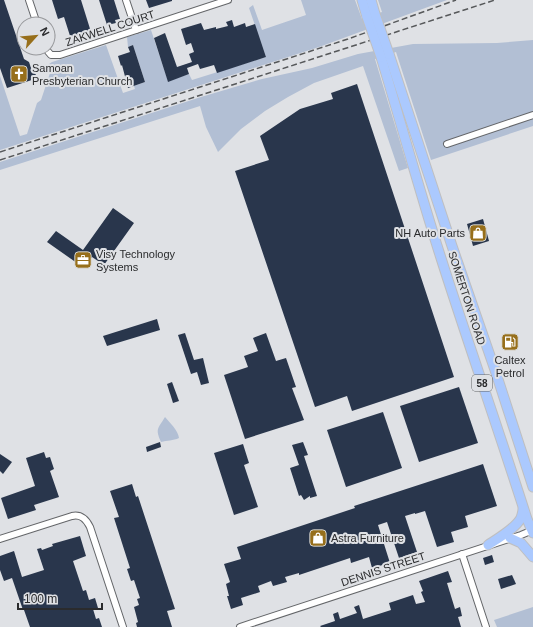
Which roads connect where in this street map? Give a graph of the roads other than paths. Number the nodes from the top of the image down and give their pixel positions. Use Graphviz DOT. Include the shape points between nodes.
graph roads {
  1 [pos="29,0"];
  2 [pos="126,0"];
  3 [pos="228,0"];
  4 [pos="362,0"];
  5 [pos="371,0"];
  6 [pos="34,16"];
  7 [pos="371,16"];
  8 [pos="136,30"];
  9 [pos="56,54"];
  10 [pos="385,56"];
  11 [pos="533,115"];
  12 [pos="447,144"];
  13 [pos="495,370"];
  14 [pos="480,376"];
  15 [pos="533,487"];
  16 [pos="523,509"];
  17 [pos="533,531"];
  18 [pos="510,538"];
  19 [pos="0,539"];
  20 [pos="488,545"];
  21 [pos="462,554"];
  22 [pos="533,557"];
  23 [pos="123,627"];
  24 [pos="240,627"];
  25 [pos="486,627"];
  1 -- 6 [label="street"];
  2 -- 8 [label="street"];
  3 -- 8 [label="street, ZAKWELL COURT"];
  4 -- 7 [label="main road, SOMERTON ROAD / 58"];
  5 -- 7 [label="main road, SOMERTON ROAD / 58"];
  7 -- 10 [label="main road, SOMERTON ROAD / 58, bridge"];
  8 -- 9 [label="street, ZAKWELL COURT"];
  10 -- 13 [label="main road, SOMERTON ROAD / 58"];
  10 -- 14 [label="main road, SOMERTON ROAD / 58" via="413,168"];
  11 -- 12 [label="street"];
  13 -- 14 [label="main road"];
  13 -- 15 [label="main road, SOMERTON ROAD / 58"];
  14 -- 16 [label="main road, SOMERTON ROAD / 58"];
  16 -- 17 [label="main road, SOMERTON ROAD / 58"];
  16 -- 20 [label="main road" via="518,523"];
  17 -- 18 [label="street, DENNIS STREET"];
  18 -- 20 [label="street, DENNIS STREET"];
  18 -- 22 [label="main road" via="521,543"];
  19 -- 23 [label="street" via="72,516 82,517 90,527"];
  20 -- 21 [label="street, DENNIS STREET"];
  21 -- 24 [label="street, DENNIS STREET"];
  21 -- 25 [label="street"];
}
